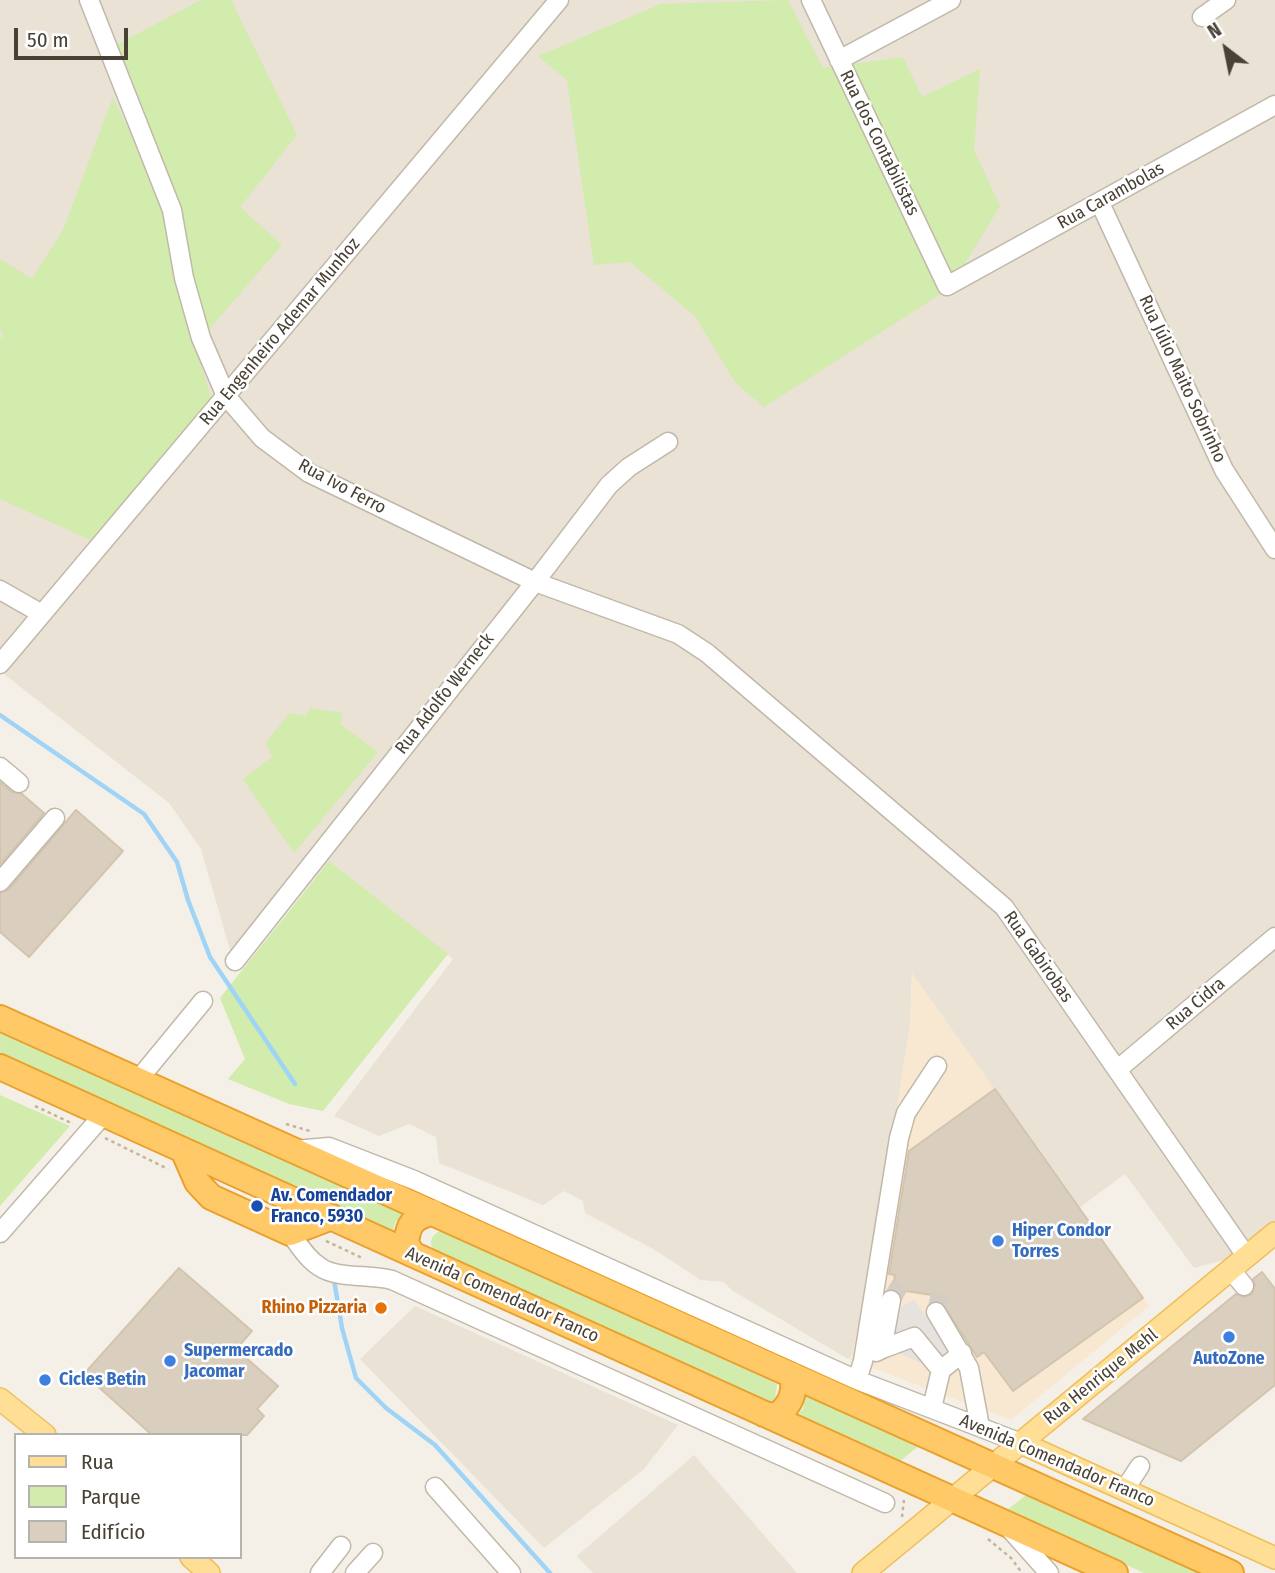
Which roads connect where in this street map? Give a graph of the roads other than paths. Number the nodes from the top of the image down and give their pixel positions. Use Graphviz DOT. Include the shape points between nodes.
graph roads {
  1 [pos="89,0"];
  2 [pos="559,0"];
  3 [pos="811,0"];
  4 [pos="951,0"];
  5 [pos="1226,0"];
  6 [pos="1202,17"];
  7 [pos="839,60"];
  8 [pos="1275,106"];
  9 [pos="1100,203"];
  10 [pos="947,286"];
  11 [pos="226,396"];
  12 [pos="668,442"];
  13 [pos="1274,547"];
  14 [pos="535,582"];
  15 [pos="0,590"];
  16 [pos="43,614"];
  17 [pos="707,653"];
  18 [pos="0,664"];
  19 [pos="0,767"];
  20 [pos="19,783"];
  21 [pos="55,818"];
  22 [pos="0,882"];
  23 [pos="1275,937"];
  24 [pos="235,961"];
  25 [pos="203,1001"];
  26 [pos="0,1018"];
  27 [pos="937,1066"];
  28 [pos="0,1067"];
  29 [pos="1117,1070"];
  30 [pos="138,1080"];
  31 [pos="102,1125"];
  32 [pos="295,1150"];
  33 [pos="179,1161"];
  34 [pos="433,1212"];
  35 [pos="325,1227"];
  36 [pos="0,1233"];
  37 [pos="290,1233"];
  38 [pos="1272,1242"];
  39 [pos="412,1253"];
  40 [pos="1241,1271"];
  41 [pos="891,1300"];
  42 [pos="936,1312"];
  43 [pos="882,1349"];
  44 [pos="962,1353"];
  45 [pos="863,1361"];
  46 [pos="941,1370"];
  47 [pos="793,1375"];
  48 [pos="857,1380"];
  49 [pos="0,1399"];
  50 [pos="932,1409"];
  51 [pos="764,1413"];
  52 [pos="980,1427"];
  53 [pos="43,1433"];
  54 [pos="1021,1443"];
  55 [pos="993,1466"];
  56 [pos="1140,1466"];
  57 [pos="435,1487"];
  58 [pos="1125,1489"];
  59 [pos="953,1499"];
  60 [pos="885,1503"];
  61 [pos="1004,1522"];
  62 [pos="341,1546"];
  63 [pos="373,1553"];
  64 [pos="1275,1558"];
  65 [pos="193,1559"];
  66 [pos="209,1573"];
  67 [pos="320,1573"];
  68 [pos="355,1573"];
  69 [pos="511,1573"];
  70 [pos="863,1573"];
  71 [pos="1049,1573"];
  72 [pos="1115,1573"];
  73 [pos="1231,1573"];
  1 -- 11 [label="street, Rua Ivo Ferro" via="172,210 201,338"];
  2 -- 11 [label="street, Rua Engenheiro Ademar Munhoz"];
  3 -- 7 [label="street, Rua dos Contabilistas"];
  4 -- 7 [label="street"];
  5 -- 6 [label="street"];
  7 -- 10 [label="street, Rua dos Contabilistas"];
  8 -- 9 [label="street, Rua Carambolas"];
  9 -- 10 [label="street, Rua Carambolas"];
  9 -- 13 [label="street, Rua Júlio Maito Sobrinho" via="1224,470"];
  11 -- 14 [label="street, Rua Ivo Ferro" via="262,438 309,473"];
  11 -- 16 [label="street, Rua Engenheiro Ademar Munhoz"];
  12 -- 14 [label="street, Rua Adolfo Werneck" via="608,485"];
  14 -- 17 [label="street, Rua Ivo Ferro" via="678,634"];
  14 -- 24 [label="street, Rua Adolfo Werneck"];
  15 -- 16 [label="street"];
  16 -- 18 [label="street, Rua Engenheiro Ademar Munhoz"];
  17 -- 29 [label="street, Rua Gabirobas" via="1004,907"];
  19 -- 20 [label="street"];
  21 -- 22 [label="street"];
  23 -- 29 [label="street, Rua Cidra"];
  25 -- 30 [label="street"];
  26 -- 30 [label="highway, Avenida Comendador Franco"];
  27 -- 45 [label="street" via="906,1113 899,1138"];
  28 -- 31 [label="highway, Avenida Comendador Franco"];
  29 -- 40 [label="street, Rua Gabirobas"];
  30 -- 32 [label="highway, Avenida Comendador Franco"];
  31 -- 33 [label="highway, Avenida Comendador Franco"];
  31 -- 36 [label="street"];
  32 -- 34 [label="highway, Avenida Comendador Franco"];
  32 -- 48 [label="street, Avenida Comendador Franco" via="329,1147 414,1180"];
  33 -- 35 [label="highway, Avenida Comendador Franco"];
  33 -- 37 [label="highway" via="211,1197"];
  34 -- 39 [label="highway" via="417,1217 407,1230 405,1244"];
  34 -- 47 [label="highway, Avenida Comendador Franco"];
  35 -- 37 [label="highway"];
  35 -- 39 [label="highway, Avenida Comendador Franco"];
  37 -- 60 [label="street, Avenida Comendador Franco" via="319,1267 334,1274 392,1280"];
  38 -- 40 [label="main road, Rua Henrique Mehl"];
  39 -- 51 [label="highway, Avenida Comendador Franco"];
  40 -- 54 [label="main road, Rua Henrique Mehl"];
  41 -- 43 [label="street"];
  42 -- 44 [label="street"];
  43 -- 45 [label="street"];
  43 -- 46 [label="street" via="914,1338"];
  44 -- 46 [label="street"];
  44 -- 52 [label="street"];
  45 -- 48 [label="street"];
  46 -- 50 [label="street"];
  47 -- 51 [label="highway" via="789,1405 777,1416"];
  47 -- 55 [label="highway, Avenida Comendador Franco"];
  48 -- 50 [label="street, Avenida Comendador Franco"];
  49 -- 53 [label="main road"];
  50 -- 52 [label="street, Avenida Comendador Franco"];
  51 -- 59 [label="highway, Avenida Comendador Franco"];
  52 -- 54 [label="street, Avenida Comendador Franco"];
  54 -- 55 [label="main road, Rua Henrique Mehl"];
  54 -- 58 [label="main road, Avenida Comendador Franco"];
  55 -- 59 [label="main road, Rua Henrique Mehl"];
  55 -- 73 [label="highway, Avenida Comendador Franco"];
  56 -- 58 [label="street"];
  57 -- 69 [label="street"];
  58 -- 64 [label="main road, Avenida Comendador Franco"];
  59 -- 61 [label="highway, Avenida Comendador Franco"];
  59 -- 70 [label="main road, Rua Henrique Mehl"];
  61 -- 71 [label="street, Avenida Comendador Franco"];
  61 -- 72 [label="highway, Avenida Comendador Franco"];
  62 -- 67 [label="street"];
  63 -- 68 [label="street"];
  65 -- 66 [label="main road"];
}
